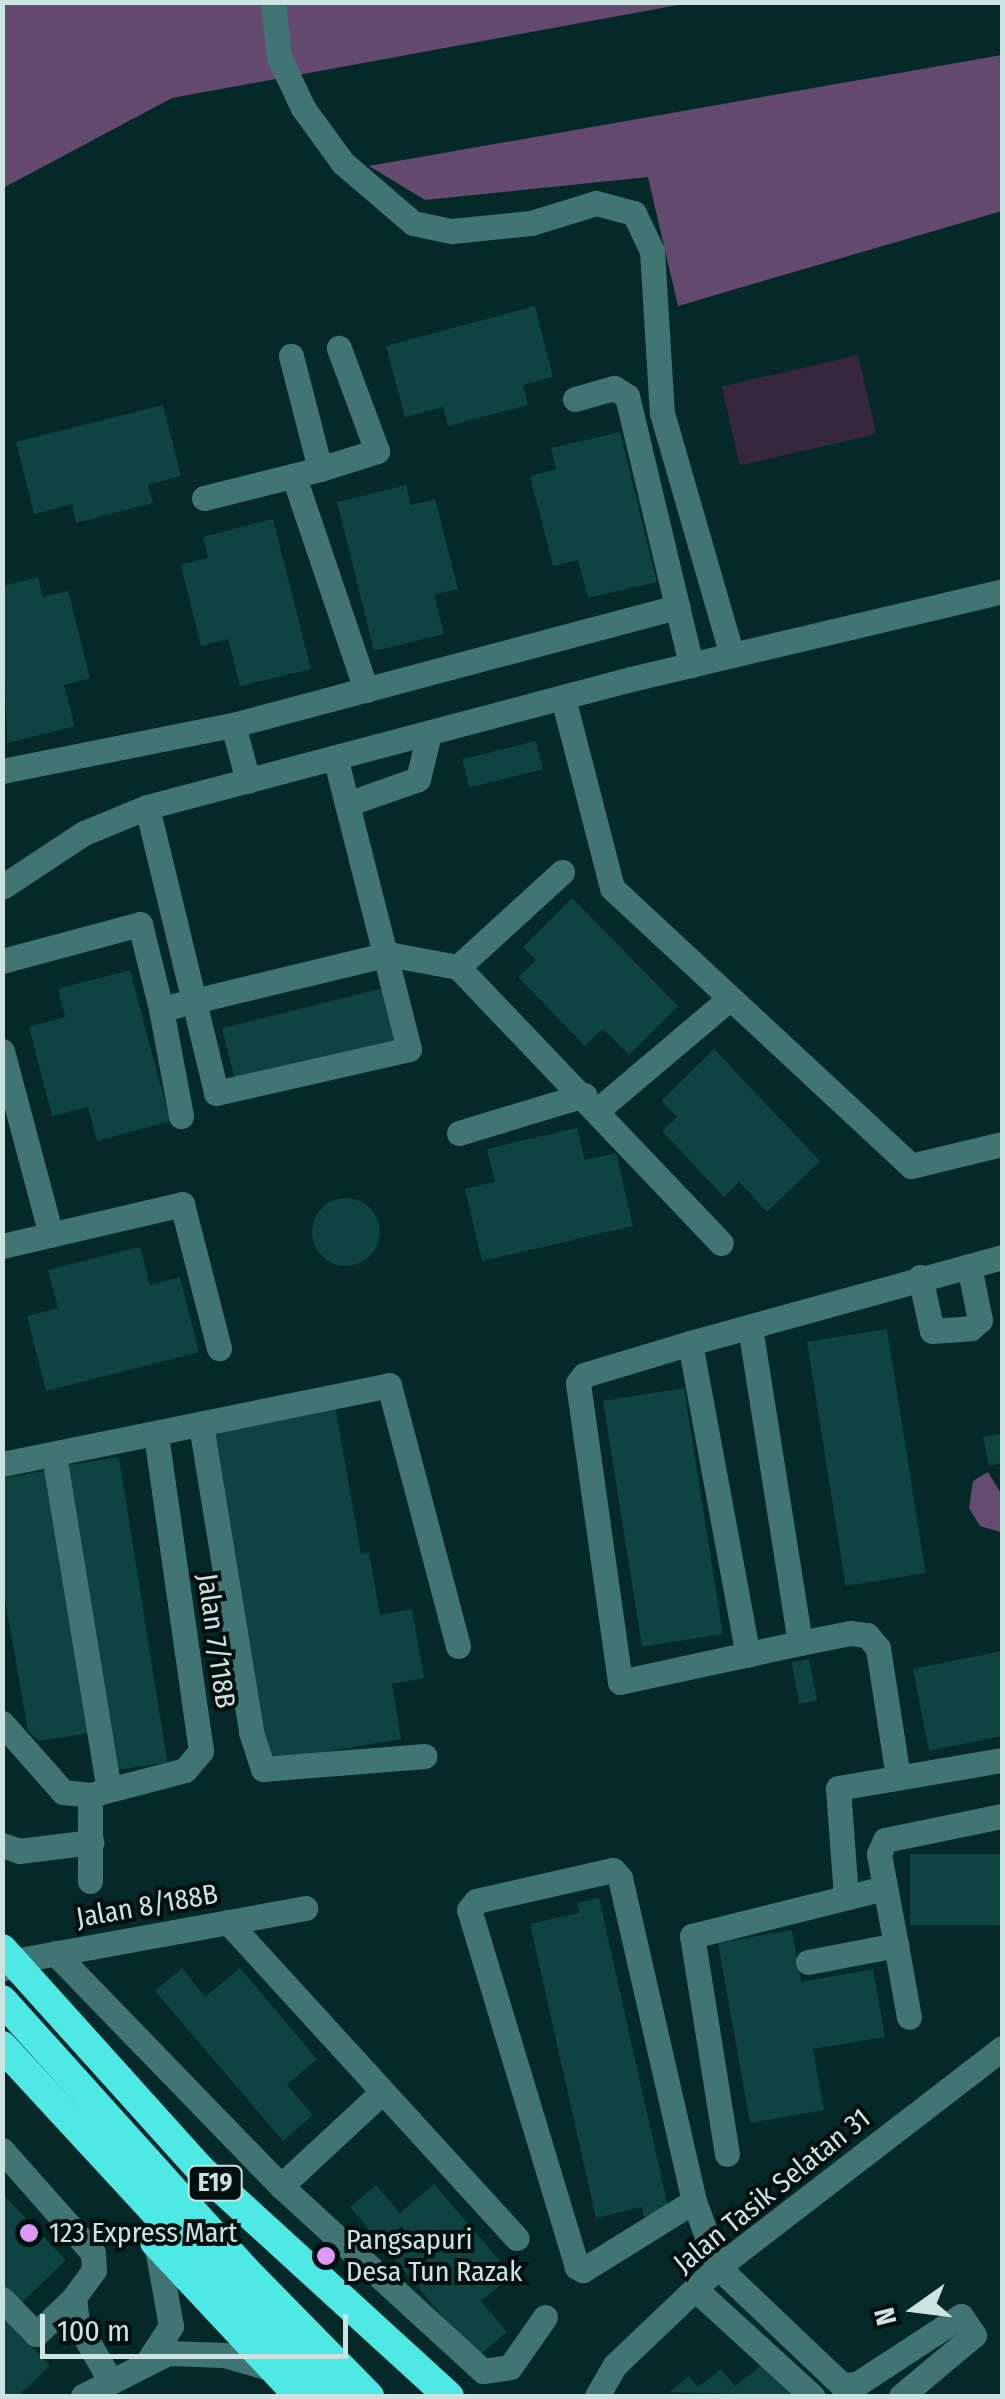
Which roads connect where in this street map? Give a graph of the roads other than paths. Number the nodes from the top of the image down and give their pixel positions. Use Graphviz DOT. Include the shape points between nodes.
graph roads {
  1 [pos="273,2"];
  2 [pos="339,348"];
  3 [pos="292,356"];
  4 [pos="575,399"];
  5 [pos="320,469"];
  6 [pos="295,480"];
  7 [pos="204,498"];
  8 [pos="1002,591"];
  9 [pos="678,608"];
  10 [pos="732,656"];
  11 [pos="691,665"];
  12 [pos="366,690"];
  13 [pos="563,698"];
  14 [pos="233,725"];
  15 [pos="429,734"];
  16 [pos="335,757"];
  17 [pos="2,771"];
  18 [pos="248,781"];
  19 [pos="347,804"];
  20 [pos="147,808"];
  21 [pos="562,872"];
  22 [pos="2,887"];
  23 [pos="388,954"];
  24 [pos="2,961"];
  25 [pos="458,966"];
  26 [pos="730,998"];
  27 [pos="194,1002"];
  28 [pos="161,1009"];
  29 [pos="2,1052"];
  30 [pos="592,1102"];
  31 [pos="181,1116"];
  32 [pos="459,1133"];
  33 [pos="1002,1144"];
  34 [pos="51,1235"];
  35 [pos="722,1243"];
  36 [pos="2,1246"];
  37 [pos="1002,1257"];
  38 [pos="968,1266"];
  39 [pos="920,1277"];
  40 [pos="750,1328"];
  41 [pos="690,1343"];
  42 [pos="219,1348"];
  43 [pos="201,1425"];
  44 [pos="156,1436"];
  45 [pos="54,1455"];
  46 [pos="2,1464"];
  47 [pos="800,1643"];
  48 [pos="458,1646"];
  49 [pos="748,1654"];
  50 [pos="2,1723"];
  51 [pos="424,1756"];
  52 [pos="1002,1760"];
  53 [pos="898,1777"];
  54 [pos="99,1793"];
  55 [pos="1002,1816"];
  56 [pos="90,1842"];
  57 [pos="2,1845"];
  58 [pos="90,1881"];
  59 [pos="884,1888"];
  60 [pos="846,1897"];
  61 [pos="305,1908"];
  62 [pos="228,1922"];
  63 [pos="896,1945"];
  64 [pos="2,1949"];
  65 [pos="55,1953"];
  66 [pos="808,1962"];
  67 [pos="2,1969"];
  68 [pos="2,2000"];
  69 [pos="910,2017"];
  70 [pos="2,2046"];
  71 [pos="1002,2048"];
  72 [pos="2,2077"];
  73 [pos="382,2092"];
  74 [pos="2,2150"];
  75 [pos="727,2154"];
  76 [pos="281,2186"];
  77 [pos="694,2201"];
  78 [pos="517,2238"];
  79 [pos="156,2243"];
  80 [pos="718,2267"];
  81 [pos="695,2289"];
  82 [pos="74,2298"];
  83 [pos="2,2299"];
  84 [pos="545,2317"];
  85 [pos="148,2360"];
  86 [pos="269,2368"];
  87 [pos="110,2380"];
  88 [pos="83,2396"];
  89 [pos="299,2396"];
  90 [pos="339,2396"];
  91 [pos="369,2396"];
  92 [pos="449,2396"];
  93 [pos="596,2396"];
  94 [pos="812,2396"];
  95 [pos="901,2396"];
  1 -- 10 [label="street" via="278,57 304,108 344,164 413,224 452,231 511,225 596,204 634,212 652,251 662,413"];
  2 -- 5 [label="street" via="377,452"];
  3 -- 5 [label="street"];
  4 -- 9 [label="street" via="614,388 628,396"];
  5 -- 6 [label="street"];
  6 -- 7 [label="street"];
  6 -- 12 [label="street"];
  8 -- 10 [label="street"];
  9 -- 11 [label="street"];
  9 -- 12 [label="street"];
  10 -- 11 [label="street"];
  11 -- 13 [label="street"];
  12 -- 14 [label="street"];
  13 -- 15 [label="street"];
  13 -- 26 [label="street" via="612,888"];
  14 -- 17 [label="street"];
  14 -- 18 [label="street"];
  15 -- 16 [label="street"];
  15 -- 19 [label="street" via="418,779"];
  16 -- 18 [label="street"];
  16 -- 19 [label="street"];
  18 -- 20 [label="street"];
  19 -- 23 [label="street"];
  20 -- 22 [label="street" via="84,832"];
  20 -- 27 [label="street"];
  21 -- 25 [label="street"];
  23 -- 25 [label="street"];
  23 -- 27 [label="street"];
  23 -- 27 [label="street" via="409,1049 313,1073 216,1093"];
  24 -- 28 [label="street" via="140,924"];
  25 -- 30 [label="street"];
  26 -- 30 [label="street"];
  26 -- 33 [label="street" via="911,1166"];
  27 -- 28 [label="street"];
  28 -- 31 [label="street"];
  29 -- 34 [label="street"];
  30 -- 32 [label="street"];
  30 -- 35 [label="street"];
  34 -- 36 [label="street"];
  34 -- 42 [label="street" via="182,1204"];
  37 -- 38 [label="street"];
  38 -- 39 [label="street"];
  38 -- 39 [label="street" via="980,1320 970,1328 932,1331"];
  39 -- 40 [label="street"];
  40 -- 41 [label="street"];
  40 -- 47 [label="street"];
  41 -- 49 [label="street"];
  41 -- 49 [label="street" via="584,1375 578,1384 620,1682"];
  43 -- 44 [label="street"];
  43 -- 48 [label="street" via="389,1385"];
  43 -- 51 [label="street" via="251,1732 264,1770"];
  44 -- 45 [label="street"];
  44 -- 54 [label="street, Jalan 7/118B" via="201,1751 184,1770"];
  45 -- 46 [label="street"];
  45 -- 54 [label="street"];
  47 -- 49 [label="street"];
  47 -- 53 [label="street" via="850,1632 868,1635 878,1648"];
  50 -- 54 [label="street" via="63,1792"];
  52 -- 53 [label="street"];
  53 -- 60 [label="street" via="843,1784 835,1794"];
  54 -- 56 [label="street"];
  55 -- 59 [label="street" via="885,1840 879,1854"];
  56 -- 57 [label="street" via="20,1851"];
  56 -- 58 [label="street"];
  59 -- 60 [label="street"];
  59 -- 63 [label="street"];
  60 -- 75 [label="street" via="692,1936"];
  61 -- 62 [label="street, Jalan 8/188B"];
  62 -- 65 [label="street, Jalan 8/188B"];
  62 -- 73 [label="street"];
  63 -- 66 [label="street"];
  63 -- 69 [label="street"];
  64 -- 92 [label="highway, E19, bridge" via="200,2169"];
  65 -- 67 [label="street, Jalan 8/188B"];
  65 -- 76 [label="street"];
  68 -- 91 [label="highway" via="245,2270"];
  70 -- 90 [label="highway, E19" via="242,2306"];
  71 -- 80 [label="street, Jalan Tasik Selatan 31"];
  72 -- 79 [label="highway"];
  73 -- 76 [label="street"];
  73 -- 78 [label="street"];
  74 -- 82 [label="street" via="93,2253 94,2270"];
  76 -- 84 [label="street" via="483,2370 510,2367"];
  77 -- 77 [label="street" via="582,2270 576,2267 469,1910 476,1900 613,1870 620,1878"];
  77 -- 80 [label="street"];
  79 -- 85 [label="street" via="171,2326"];
  79 -- 86 [label="highway"];
  80 -- 81 [label="street, Jalan Tasik Selatan 31"];
  80 -- 95 [label="street" via="842,2385 856,2384 961,2316 974,2335"];
  81 -- 93 [label="street, Jalan Tasik Selatan 31" via="615,2365"];
  81 -- 94 [label="street"];
  82 -- 83 [label="street" via="36,2334"];
  82 -- 87 [label="street" via="77,2324"];
  85 -- 86 [label="street" via="198,2353"];
  85 -- 87 [label="street"];
  86 -- 89 [label="highway"];
  87 -- 88 [label="street"];
}
